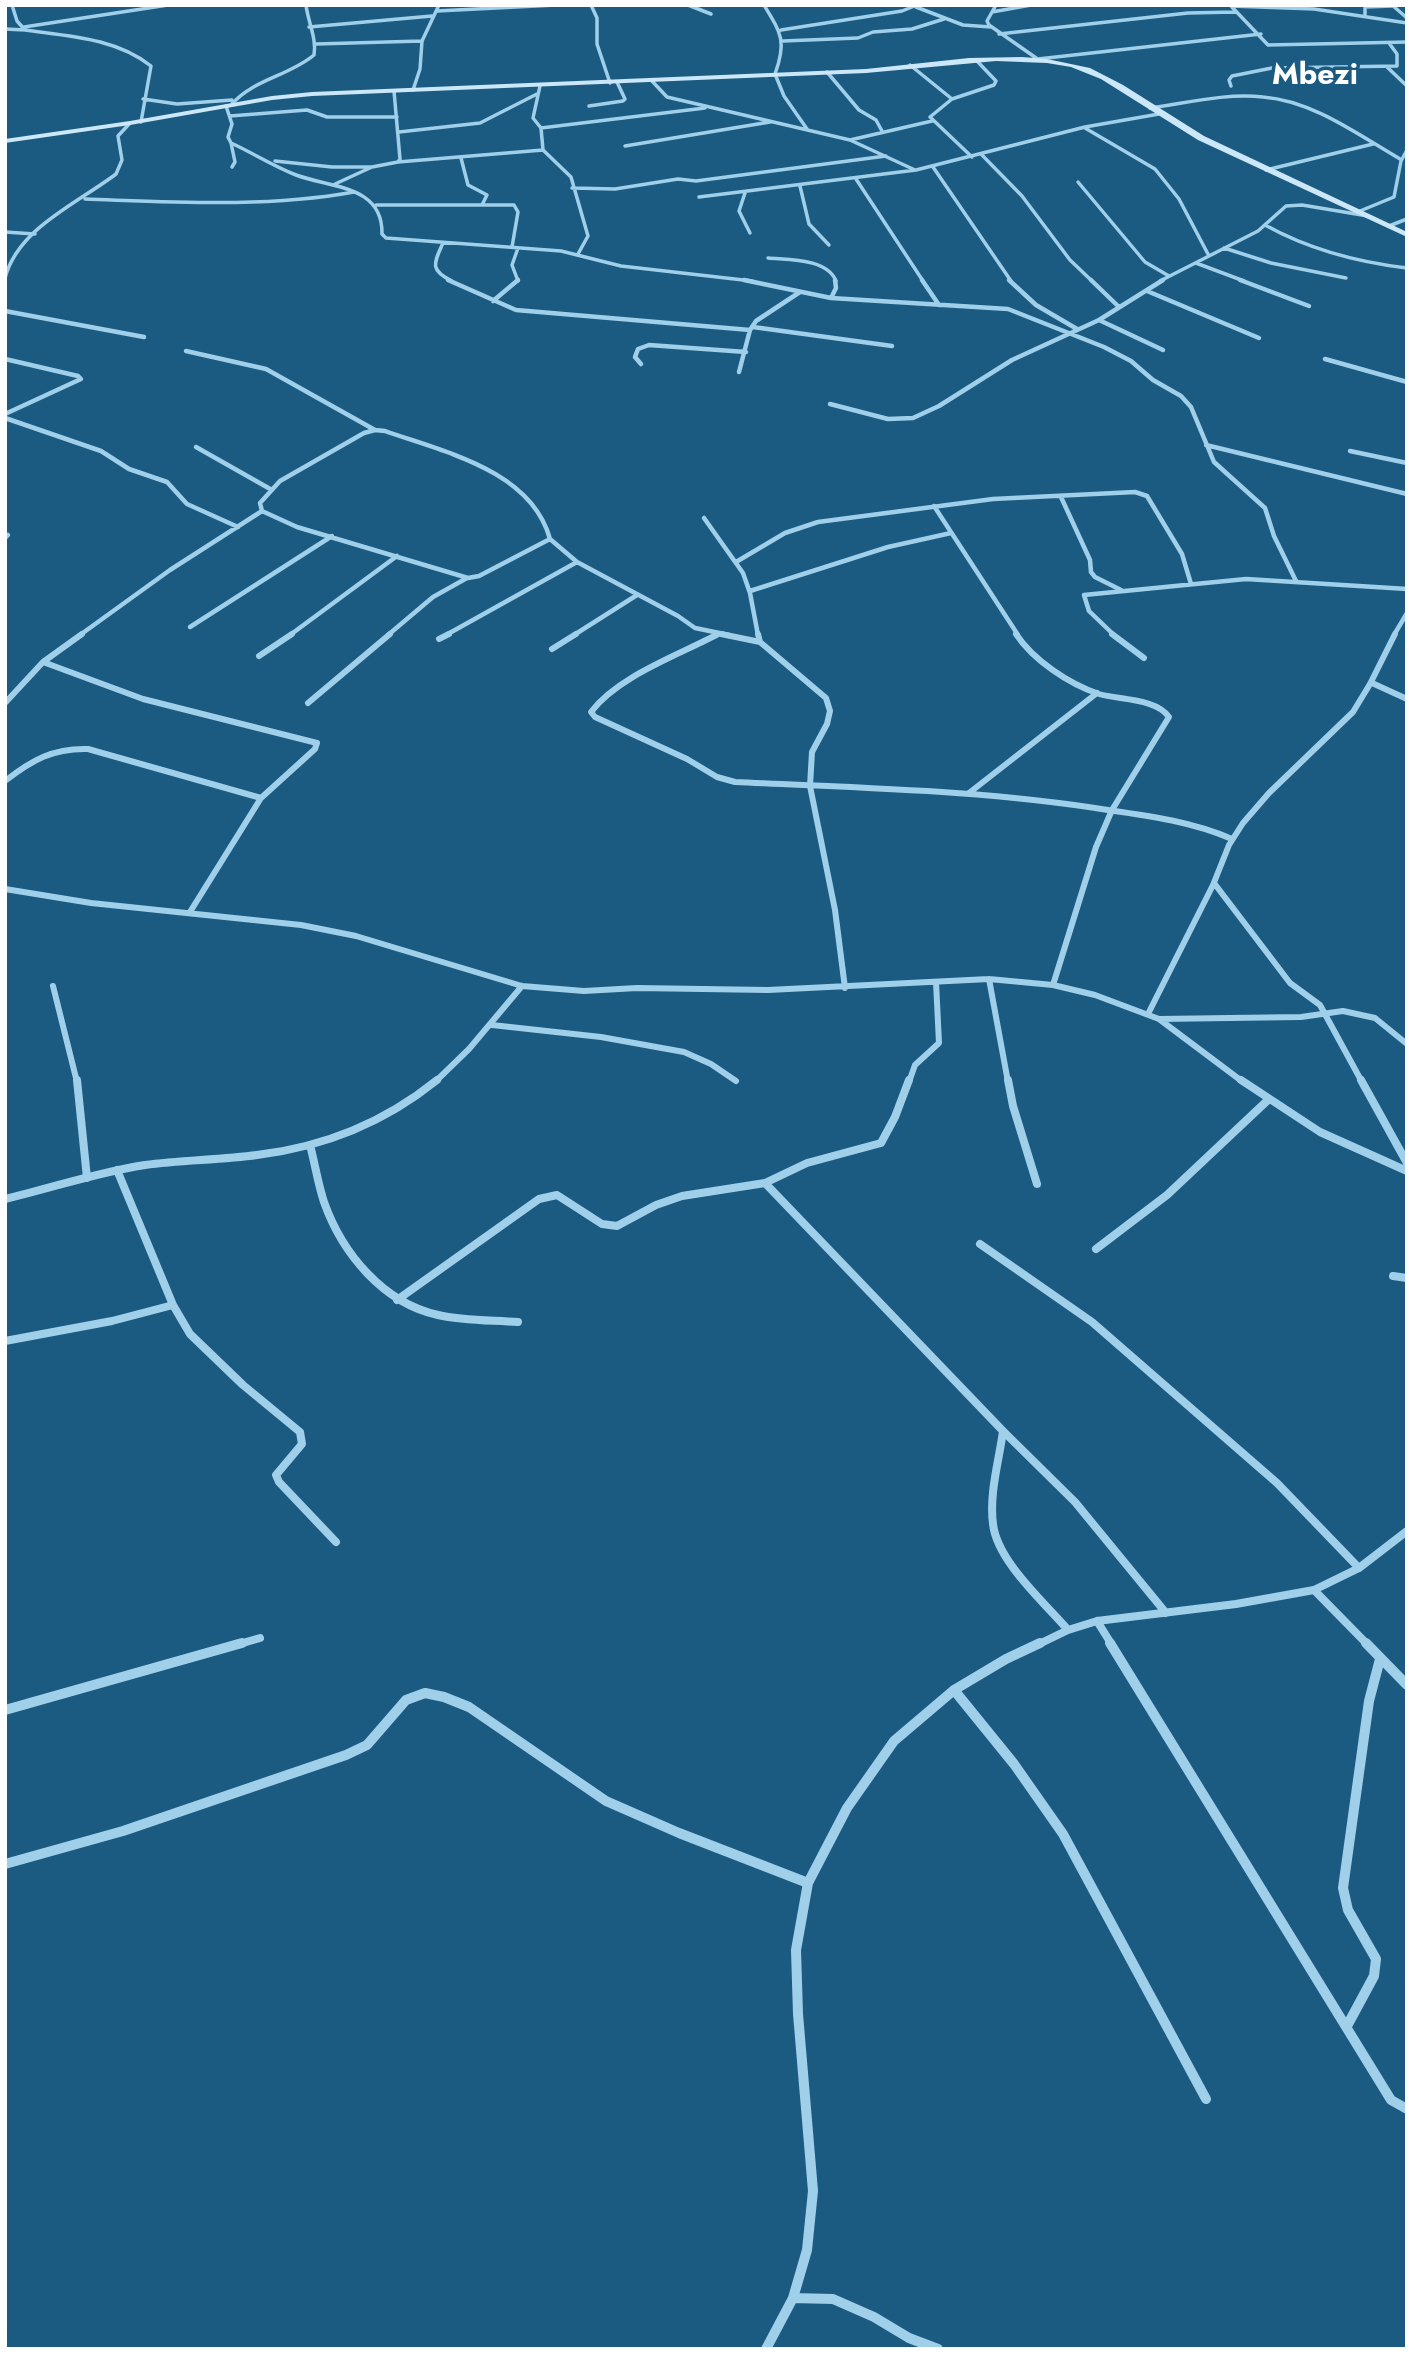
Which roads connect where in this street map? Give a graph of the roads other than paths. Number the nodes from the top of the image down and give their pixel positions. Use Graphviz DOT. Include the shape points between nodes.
graph roads {
  1 [pos="12,5"];
  2 [pos="168,5"];
  3 [pos="306,5"];
  4 [pos="556,5"];
  5 [pos="591,5"];
  6 [pos="688,5"];
  7 [pos="764,5"];
  8 [pos="996,5"];
  9 [pos="1031,5"];
  10 [pos="1392,5"];
  11 [pos="917,6"];
  12 [pos="1231,6"];
  13 [pos="438,8"];
  14 [pos="991,12"];
  15 [pos="1236,12"];
  16 [pos="711,14"];
  17 [pos="432,16"];
  18 [pos="1365,16"];
  19 [pos="1407,18"];
  20 [pos="944,19"];
  21 [pos="1407,23"];
  22 [pos="309,27"];
  23 [pos="991,27"];
  24 [pos="5,29"];
  25 [pos="23,29"];
  26 [pos="781,30"];
  27 [pos="999,34"];
  28 [pos="1261,34"];
  29 [pos="422,41"];
  30 [pos="783,41"];
  31 [pos="1407,41"];
  32 [pos="1390,43"];
  33 [pos="316,44"];
  34 [pos="976,60"];
  35 [pos="1039,60"];
  36 [pos="910,65"];
  37 [pos="1387,66"];
  38 [pos="827,72"];
  39 [pos="775,74"];
  40 [pos="651,80"];
  41 [pos="614,82"];
  42 [pos="1231,86"];
  43 [pos="1407,86"];
  44 [pos="413,90"];
  45 [pos="538,90"];
  46 [pos="394,91"];
  47 [pos="143,99"];
  48 [pos="952,99"];
  49 [pos="231,103"];
  50 [pos="589,106"];
  51 [pos="713,107"];
  52 [pos="1150,108"];
  53 [pos="1159,114"];
  54 [pos="230,116"];
  55 [pos="397,117"];
  56 [pos="141,121"];
  57 [pos="774,121"];
  58 [pos="932,121"];
  59 [pos="130,123"];
  60 [pos="1085,127"];
  61 [pos="541,128"];
  62 [pos="807,129"];
  63 [pos="882,131"];
  64 [pos="399,132"];
  65 [pos="850,140"];
  66 [pos="5,141"];
  67 [pos="231,142"];
  68 [pos="1373,144"];
  69 [pos="625,146"];
  70 [pos="543,150"];
  71 [pos="1407,150"];
  72 [pos="981,154"];
  73 [pos="886,156"];
  74 [pos="461,158"];
  75 [pos="972,158"];
  76 [pos="1399,159"];
  77 [pos="271,160"];
  78 [pos="398,162"];
  79 [pos="232,167"];
  80 [pos="372,167"];
  81 [pos="933,167"];
  82 [pos="916,170"];
  83 [pos="1265,170"];
  84 [pos="856,179"];
  85 [pos="1079,182"];
  86 [pos="334,184"];
  87 [pos="800,186"];
  88 [pos="572,188"];
  89 [pos="354,192"];
  90 [pos="745,193"];
  91 [pos="699,197"];
  92 [pos="85,199"];
  93 [pos="376,205"];
  94 [pos="482,205"];
  95 [pos="1360,211"];
  96 [pos="1372,216"];
  97 [pos="1407,219"];
  98 [pos="1265,225"];
  99 [pos="1389,226"];
  100 [pos="5,232"];
  101 [pos="750,233"];
  102 [pos="35,234"];
  103 [pos="1407,235"];
  104 [pos="443,243"];
  105 [pos="829,245"];
  106 [pos="515,248"];
  107 [pos="1224,248"];
  108 [pos="579,254"];
  109 [pos="1209,256"];
  110 [pos="768,258"];
  111 [pos="1196,263"];
  112 [pos="1407,268"];
  113 [pos="1169,276"];
  114 [pos="5,278"];
  115 [pos="1346,278"];
  116 [pos="1147,291"];
  117 [pos="800,292"];
  118 [pos="831,298"];
  119 [pos="493,301"];
  120 [pos="939,305"];
  121 [pos="1309,306"];
  122 [pos="1119,307"];
  123 [pos="5,311"];
  124 [pos="1099,320"];
  125 [pos="751,328"];
  126 [pos="1077,329"];
  127 [pos="1067,333"];
  128 [pos="144,337"];
  129 [pos="1259,338"];
  130 [pos="892,346"];
  131 [pos="1163,350"];
  132 [pos="187,351"];
  133 [pos="746,352"];
  134 [pos="5,359"];
  135 [pos="1325,359"];
  136 [pos="640,364"];
  137 [pos="739,372"];
  138 [pos="1407,382"];
  139 [pos="830,404"];
  140 [pos="5,416"];
  141 [pos="374,430"];
  142 [pos="1206,445"];
  143 [pos="196,447"];
  144 [pos="1350,451"];
  145 [pos="1407,463"];
  146 [pos="272,489"];
  147 [pos="1407,494"];
  148 [pos="1061,497"];
  149 [pos="934,506"];
  150 [pos="262,511"];
  151 [pos="704,518"];
  152 [pos="238,527"];
  153 [pos="951,533"];
  154 [pos="331,536"];
  155 [pos="550,539"];
  156 [pos="397,556"];
  157 [pos="577,562"];
  158 [pos="736,562"];
  159 [pos="468,578"];
  160 [pos="1296,581"];
  161 [pos="1191,583"];
  162 [pos="1407,589"];
  163 [pos="750,591"];
  164 [pos="1122,591"];
  165 [pos="637,595"];
  166 [pos="1407,613"];
  167 [pos="190,627"];
  168 [pos="719,634"];
  169 [pos="439,639"];
  170 [pos="760,642"];
  171 [pos="552,649"];
  172 [pos="259,656"];
  173 [pos="1144,658"];
  174 [pos="43,662"];
  175 [pos="1372,683"];
  176 [pos="1097,693"];
  177 [pos="1407,699"];
  178 [pos="308,703"];
  179 [pos="5,704"];
  180 [pos="5,781"];
  181 [pos="810,786"];
  182 [pos="969,793"];
  183 [pos="261,798"];
  184 [pos="1112,810"];
  185 [pos="1232,839"];
  186 [pos="1214,883"];
  187 [pos="5,889"];
  188 [pos="190,912"];
  189 [pos="989,979"];
  190 [pos="936,982"];
  191 [pos="1053,985"];
  192 [pos="53,986"];
  193 [pos="522,986"];
  194 [pos="845,988"];
  195 [pos="1324,1013"];
  196 [pos="1148,1014"];
  197 [pos="1159,1019"];
  198 [pos="492,1025"];
  199 [pos="1407,1044"];
  200 [pos="736,1081"];
  201 [pos="1268,1100"];
  202 [pos="310,1145"];
  203 [pos="1407,1163"];
  204 [pos="117,1170"];
  205 [pos="1407,1171"];
  206 [pos="87,1178"];
  207 [pos="765,1183"];
  208 [pos="1037,1184"];
  209 [pos="5,1199"];
  210 [pos="980,1244"];
  211 [pos="1096,1249"];
  212 [pos="1393,1276"];
  213 [pos="1407,1278"];
  214 [pos="397,1300"];
  215 [pos="173,1305"];
  216 [pos="518,1322"];
  217 [pos="5,1341"];
  218 [pos="1003,1431"];
  219 [pos="1407,1531"];
  220 [pos="336,1542"];
  221 [pos="1359,1568"];
  222 [pos="1314,1590"];
  223 [pos="1166,1613"];
  224 [pos="1097,1621"];
  225 [pos="1068,1630"];
  226 [pos="260,1638"];
  227 [pos="1380,1659"];
  228 [pos="1407,1685"];
  229 [pos="954,1690"];
  230 [pos="5,1710"];
  231 [pos="5,1864"];
  232 [pos="808,1883"];
  233 [pos="1347,2026"];
  234 [pos="1206,2099"];
  235 [pos="1407,2109"];
  236 [pos="793,2298"];
  237 [pos="766,2349"];
  238 [pos="938,2349"];
  1 -- 25 [label="street"];
  2 -- 25 [label="street"];
  3 -- 22 [label="street"];
  4 -- 13 [label="street"];
  5 -- 41 [label="street" via="597,18 597,44"];
  6 -- 16 [label="street"];
  7 -- 26 [label="street"];
  8 -- 14 [label="street"];
  9 -- 14 [label="street"];
  10 -- 18 [label="street" via="1365,7"];
  10 -- 19 [label="street"];
  11 -- 20 [label="street"];
  11 -- 26 [label="street"];
  12 -- 15 [label="street"];
  12 -- 18 [label="street"];
  13 -- 17 [label="street"];
  14 -- 23 [label="street" via="987,21"];
  15 -- 27 [label="street" via="1176,14"];
  15 -- 28 [label="street"];
  17 -- 22 [label="street"];
  17 -- 29 [label="street"];
  18 -- 21 [label="street"];
  20 -- 23 [label="street"];
  20 -- 30 [label="street" via="858,38"];
  22 -- 33 [label="street"];
  23 -- 27 [label="street"];
  24 -- 25 [label="street"];
  25 -- 47 [label="street" via="100,43 145,60 151,66"];
  26 -- 30 [label="street"];
  27 -- 35 [label="street"];
  28 -- 32 [label="street" via="1265,43 1276,46"];
  28 -- 35 [label="street"];
  29 -- 33 [label="street"];
  29 -- 44 [label="street"];
  30 -- 39 [label="street"];
  31 -- 32 [label="street"];
  32 -- 37 [label="street" via="1399,65"];
  33 -- 49 [label="street" via="308,61"];
  34 -- 35 [label="street"];
  34 -- 36 [label="street"];
  34 -- 48 [label="street" via="996,81 986,89"];
  35 -- 52 [label="street" via="1085,68"];
  36 -- 38 [label="street"];
  36 -- 48 [label="street"];
  37 -- 42 [label="street" via="1272,68 1233,76"];
  37 -- 43 [label="street"];
  38 -- 39 [label="street"];
  38 -- 63 [label="street"];
  39 -- 40 [label="street"];
  39 -- 62 [label="street"];
  40 -- 41 [label="street"];
  40 -- 51 [label="street" via="667,97"];
  41 -- 45 [label="street"];
  41 -- 50 [label="street" via="623,101"];
  44 -- 45 [label="street"];
  44 -- 46 [label="street"];
  45 -- 61 [label="street" via="533,118"];
  45 -- 64 [label="street" via="480,123"];
  46 -- 49 [label="street"];
  46 -- 55 [label="street"];
  47 -- 49 [label="street"];
  47 -- 56 [label="street"];
  48 -- 58 [label="street" via="930,114"];
  49 -- 54 [label="street"];
  49 -- 56 [label="street"];
  51 -- 57 [label="street"];
  51 -- 61 [label="street"];
  52 -- 53 [label="street"];
  52 -- 68 [label="street" via="1249,97 1279,99 1315,112"];
  53 -- 60 [label="street"];
  53 -- 83 [label="street"];
  54 -- 55 [label="street" via="307,110 327,117"];
  54 -- 67 [label="street"];
  55 -- 64 [label="street"];
  56 -- 59 [label="street"];
  57 -- 62 [label="street"];
  57 -- 69 [label="street"];
  58 -- 63 [label="street"];
  58 -- 75 [label="street"];
  59 -- 66 [label="street"];
  59 -- 92 [label="street" via="118,136 123,165"];
  60 -- 72 [label="street"];
  60 -- 109 [label="street" via="1164,177 1178,193"];
  61 -- 70 [label="street"];
  62 -- 65 [label="street"];
  63 -- 65 [label="street"];
  64 -- 78 [label="street"];
  65 -- 73 [label="street"];
  67 -- 77 [label="street"];
  67 -- 79 [label="street"];
  68 -- 76 [label="street"];
  68 -- 83 [label="street"];
  70 -- 74 [label="street"];
  70 -- 88 [label="street" via="568,173"];
  71 -- 76 [label="street"];
  72 -- 75 [label="street"];
  72 -- 122 [label="street" via="1022,196 1070,260"];
  73 -- 82 [label="street"];
  73 -- 88 [label="street" via="696,181"];
  74 -- 78 [label="street"];
  74 -- 94 [label="street" via="468,185 487,195"];
  75 -- 81 [label="street"];
  76 -- 95 [label="street" via="1400,180 1394,197"];
  77 -- 80 [label="street"];
  77 -- 86 [label="street" via="297,175"];
  78 -- 80 [label="street"];
  80 -- 86 [label="street"];
  81 -- 82 [label="street"];
  81 -- 126 [label="street" via="1014,286"];
  82 -- 84 [label="street"];
  83 -- 95 [label="street"];
  84 -- 87 [label="street"];
  84 -- 120 [label="street"];
  85 -- 113 [label="street" via="1145,262"];
  86 -- 89 [label="street"];
  87 -- 90 [label="street"];
  87 -- 105 [label="street" via="809,224"];
  88 -- 108 [label="street" via="588,236"];
  89 -- 92 [label="street" via="311,200"];
  89 -- 93 [label="street"];
  90 -- 91 [label="street"];
  90 -- 101 [label="street" via="739,211"];
  92 -- 102 [label="street"];
  93 -- 94 [label="street"];
  93 -- 104 [label="street" via="383,236"];
  94 -- 106 [label="street" via="517,208"];
  95 -- 96 [label="street"];
  96 -- 98 [label="street" via="1293,205"];
  96 -- 99 [label="street"];
  97 -- 99 [label="street"];
  98 -- 107 [label="street"];
  98 -- 112 [label="street" via="1321,252"];
  99 -- 103 [label="street"];
  100 -- 102 [label="street"];
  102 -- 114 [label="street" via="12,256"];
  104 -- 106 [label="street"];
  104 -- 119 [label="street" via="435,271"];
  106 -- 108 [label="street"];
  106 -- 119 [label="street" via="512,265 519,281"];
  107 -- 109 [label="street"];
  107 -- 115 [label="street"];
  108 -- 117 [label="street" via="635,268 736,278"];
  109 -- 111 [label="street"];
  110 -- 118 [label="street" via="827,269 837,284"];
  111 -- 113 [label="street"];
  111 -- 121 [label="street"];
  113 -- 116 [label="street"];
  116 -- 122 [label="street"];
  116 -- 129 [label="street"];
  117 -- 118 [label="street"];
  117 -- 125 [label="street"];
  118 -- 120 [label="street"];
  119 -- 125 [label="street" via="516,310"];
  120 -- 127 [label="street" via="999,307"];
  122 -- 124 [label="street"];
  123 -- 128 [label="street"];
  124 -- 126 [label="street"];
  124 -- 131 [label="street"];
  125 -- 130 [label="street"];
  125 -- 133 [label="street"];
  126 -- 127 [label="street"];
  127 -- 139 [label="street" via="1012,359 913,418 887,419"];
  127 -- 142 [label="street" via="1131,361 1181,396 1191,407"];
  132 -- 141 [label="street" via="267,369"];
  133 -- 136 [label="street" via="649,345 638,349 635,357"];
  133 -- 137 [label="street"];
  134 -- 140 [label="street" via="81,379"];
  135 -- 138 [label="street"];
  140 -- 152 [label="street" via="167,482 187,504"];
  141 -- 146 [label="street"];
  141 -- 155 [label="street" via="428,445 494,474 535,506"];
  142 -- 147 [label="street"];
  142 -- 160 [label="street" via="1224,473 1265,508"];
  143 -- 146 [label="street"];
  144 -- 145 [label="street"];
  146 -- 150 [label="street" via="260,503"];
  148 -- 149 [label="street"];
  148 -- 161 [label="street" via="1135,492 1147,496 1182,554"];
  148 -- 164 [label="street" via="1090,560 1091,572"];
  149 -- 153 [label="street"];
  149 -- 158 [label="street" via="795,527"];
  150 -- 152 [label="street"];
  150 -- 154 [label="street"];
  151 -- 158 [label="street"];
  152 -- 174 [label="street"];
  153 -- 163 [label="street" via="888,547"];
  153 -- 176 [label="street" via="1020,639 1063,675"];
  154 -- 156 [label="street"];
  154 -- 167 [label="street"];
  155 -- 157 [label="street"];
  155 -- 159 [label="street"];
  156 -- 159 [label="street"];
  156 -- 172 [label="street"];
  157 -- 165 [label="street"];
  157 -- 169 [label="street"];
  158 -- 163 [label="street"];
  159 -- 178 [label="street" via="433,597"];
  160 -- 161 [label="street"];
  160 -- 162 [label="street"];
  161 -- 164 [label="street"];
  163 -- 170 [label="street"];
  164 -- 173 [label="street" via="1088,594 1082,597 1083,604"];
  165 -- 168 [label="street" via="695,628"];
  165 -- 171 [label="street"];
  166 -- 175 [label="street"];
  168 -- 170 [label="street"];
  168 -- 181 [label="street" via="617,688 594,704 591,712 718,777"];
  170 -- 181 [label="street" via="826,698 830,711 812,752"];
  174 -- 179 [label="street"];
  174 -- 183 [label="street" via="143,699 317,743"];
  175 -- 177 [label="street"];
  175 -- 185 [label="street" via="1344,722 1291,772"];
  176 -- 182 [label="street"];
  176 -- 184 [label="street" via="1163,710 1168,717"];
  180 -- 183 [label="street" via="46,753 65,747 88,749"];
  181 -- 182 [label="street"];
  181 -- 194 [label="street"];
  182 -- 184 [label="street"];
  183 -- 188 [label="street"];
  184 -- 185 [label="street" via="1190,824"];
  184 -- 191 [label="street"];
  185 -- 186 [label="street"];
  186 -- 195 [label="street" via="1290,983 1314,999"];
  186 -- 196 [label="street"];
  187 -- 188 [label="street" via="91,904"];
  188 -- 193 [label="street" via="356,936"];
  189 -- 190 [label="street"];
  189 -- 191 [label="street"];
  189 -- 208 [label="street" via="1013,1106"];
  190 -- 194 [label="street"];
  190 -- 207 [label="street" via="939,1043 915,1065 881,1143 807,1163"];
  191 -- 196 [label="street"];
  192 -- 206 [label="street" via="77,1077"];
  193 -- 194 [label="street" via="584,991"];
  193 -- 198 [label="street"];
  195 -- 197 [label="street"];
  195 -- 199 [label="street" via="1367,1015"];
  195 -- 203 [label="street"];
  196 -- 197 [label="street"];
  197 -- 201 [label="street"];
  198 -- 200 [label="street" via="684,1052"];
  198 -- 202 [label="street" via="454,1066 401,1109 344,1136"];
  201 -- 205 [label="street" via="1332,1140"];
  201 -- 211 [label="street" via="1167,1195"];
  202 -- 204 [label="street"];
  202 -- 214 [label="street" via="336,1228 354,1256"];
  204 -- 206 [label="street"];
  204 -- 215 [label="street"];
  206 -- 209 [label="street"];
  207 -- 214 [label="street" via="682,1196 608,1227 565,1198 547,1196"];
  207 -- 218 [label="street"];
  210 -- 221 [label="street" via="1091,1322 1277,1483"];
  212 -- 213 [label="street"];
  214 -- 216 [label="street" via="436,1315"];
  215 -- 217 [label="street"];
  215 -- 220 [label="street" via="190,1334 300,1432 302,1444 276,1475"];
  218 -- 223 [label="street" via="1075,1502"];
  218 -- 225 [label="street" via="992,1512 994,1533 1002,1550"];
  219 -- 221 [label="street"];
  221 -- 222 [label="street"];
  222 -- 223 [label="street"];
  222 -- 227 [label="street"];
  223 -- 224 [label="street"];
  224 -- 225 [label="street"];
  224 -- 233 [label="street"];
  225 -- 229 [label="street"];
  226 -- 230 [label="street"];
  227 -- 228 [label="street"];
  227 -- 233 [label="street" via="1369,1701 1343,1888 1348,1910 1376,1959 1374,1976"];
  229 -- 232 [label="street" via="894,1741 847,1808"];
  229 -- 234 [label="street" via="1063,1833"];
  231 -- 232 [label="street" via="123,1831 346,1755 367,1745 406,1700 425,1693 469,1707 606,1801"];
  232 -- 236 [label="street" via="796,1950 813,2191 807,2250"];
  233 -- 235 [label="street" via="1391,2100"];
  236 -- 237 [label="street"];
  236 -- 238 [label="street" via="833,2299"];
}
